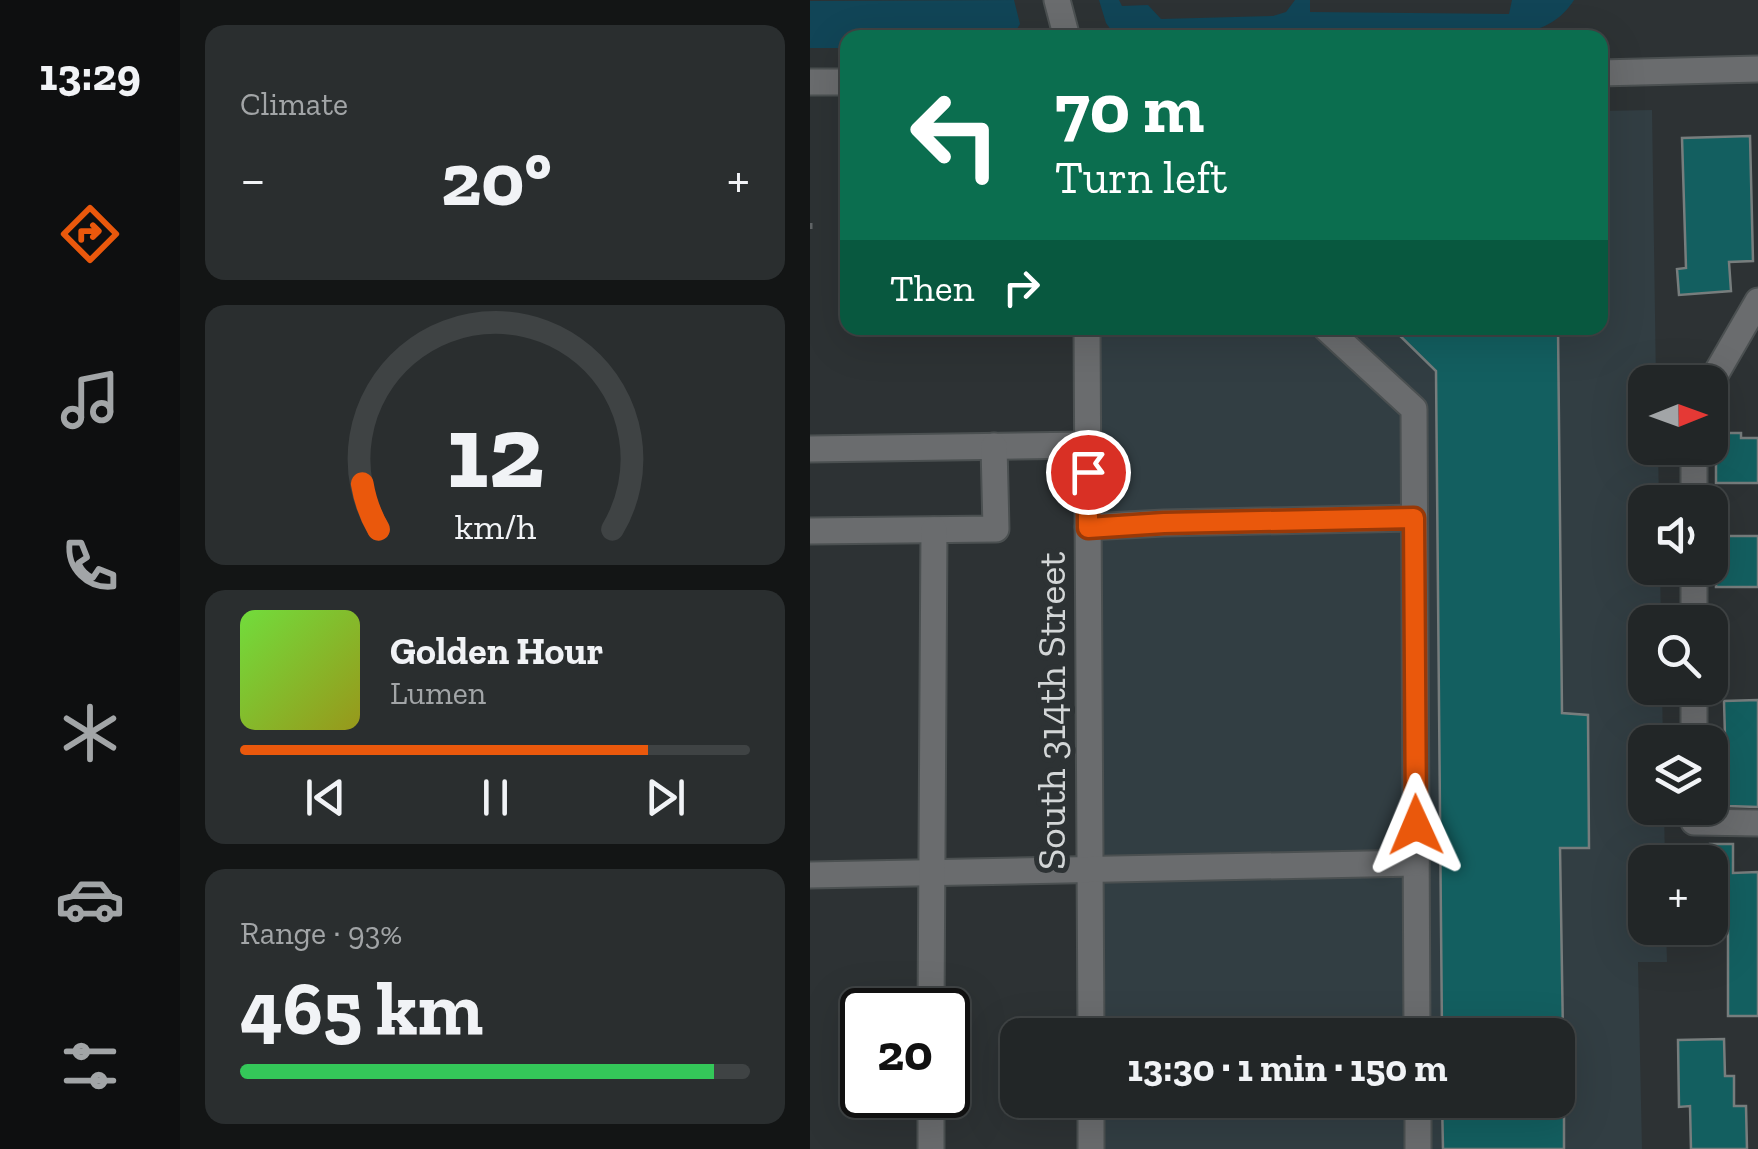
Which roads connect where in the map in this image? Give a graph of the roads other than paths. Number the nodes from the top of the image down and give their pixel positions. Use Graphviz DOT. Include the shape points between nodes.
graph roads {
  1 [pos="1057,0"];
  2 [pos="1065,30"];
  3 [pos="1758,69"];
  4 [pos="1608,73"];
  5 [pos="810,82"];
  6 [pos="840,82"];
  7 [pos="1758,301"];
  8 [pos="1087,335"];
  9 [pos="1334,335"];
  10 [pos="1721,365"];
  11 [pos="1088,445"];
  12 [pos="994,446"];
  13 [pos="810,449"];
  14 [pos="1414,518"];
  15 [pos="1088,528"];
  16 [pos="934,530"];
  17 [pos="810,531"];
  18 [pos="1728,823"];
  19 [pos="1758,823"];
  20 [pos="1416,863"];
  21 [pos="1090,869"];
  22 [pos="932,872"];
  23 [pos="810,876"];
  24 [pos="931,988"];
  25 [pos="1091,1018"];
  26 [pos="1416,1018"];
  27 [pos="931,1118"];
  28 [pos="1091,1118"];
  29 [pos="1418,1118"];
  30 [pos="930,1149"];
  31 [pos="1092,1149"];
  32 [pos="1418,1149"];
  1 -- 2 [label="street"];
  3 -- 4 [label="street"];
  5 -- 6 [label="street"];
  7 -- 10 [label="street"];
  8 -- 11 [label="street, South 314th Street"];
  9 -- 14 [label="street" via="1414,409"];
  11 -- 12 [label="street"];
  11 -- 15 [label="street, South 314th Street"];
  12 -- 13 [label="street"];
  12 -- 16 [label="street" via="996,529"];
  14 -- 15 [label="street"];
  14 -- 20 [label="street"];
  15 -- 21 [label="street, South 314th Street"];
  16 -- 17 [label="street"];
  16 -- 22 [label="street"];
  18 -- 19 [label="street"];
  20 -- 21 [label="street"];
  20 -- 26 [label="street"];
  21 -- 22 [label="street"];
  21 -- 25 [label="street, South 314th Street"];
  22 -- 23 [label="street"];
  22 -- 24 [label="street"];
  27 -- 30 [label="street"];
  28 -- 31 [label="street"];
  29 -- 32 [label="street"];
}
